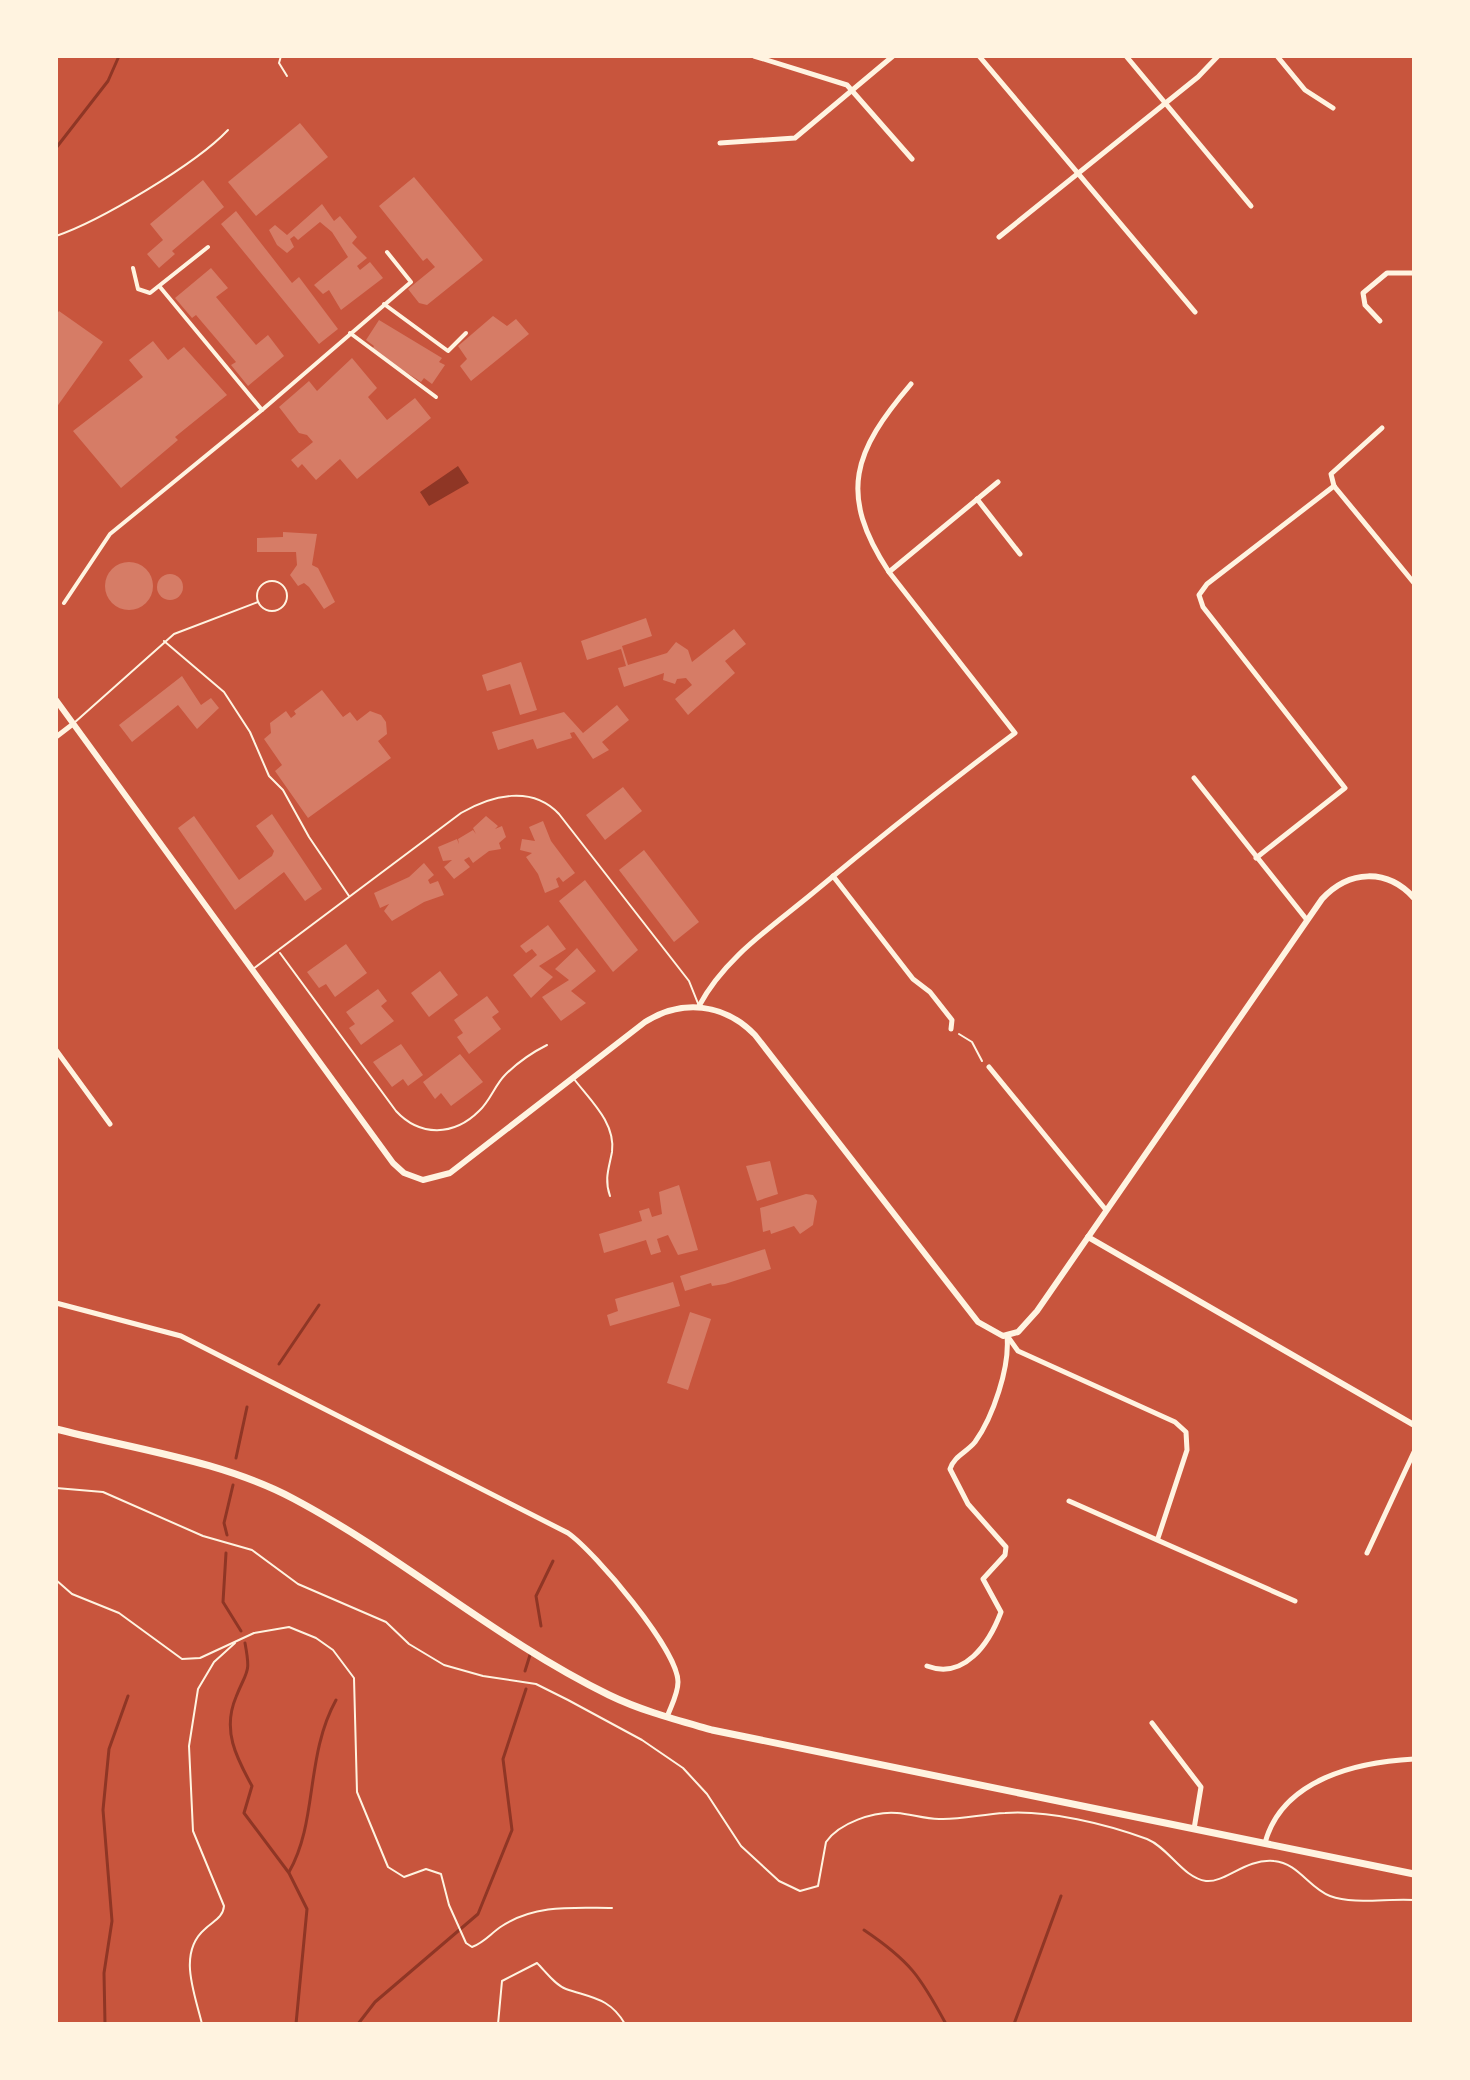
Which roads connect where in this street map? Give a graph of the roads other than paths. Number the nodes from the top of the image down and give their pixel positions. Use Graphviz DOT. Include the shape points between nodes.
graph roads {
  1 [pos="754,56"];
  2 [pos="893,56"];
  3 [pos="979,56"];
  4 [pos="1126,56"];
  5 [pos="1218,56"];
  6 [pos="1277,56"];
  7 [pos="853,90"];
  8 [pos="1164,103"];
  9 [pos="1333,108"];
  10 [pos="228,130"];
  11 [pos="720,143"];
  12 [pos="912,159"];
  13 [pos="1076,174"];
  14 [pos="1251,206"];
  15 [pos="56,236"];
  16 [pos="999,237"];
  17 [pos="208,247"];
  18 [pos="387,252"];
  19 [pos="133,268"];
  20 [pos="1414,273"];
  21 [pos="160,287"];
  22 [pos="384,304"];
  23 [pos="1195,312"];
  24 [pos="1380,321"];
  25 [pos="350,333"];
  26 [pos="466,333"];
  27 [pos="911,384"];
  28 [pos="436,397"];
  29 [pos="262,410"];
  30 [pos="1382,428"];
  31 [pos="998,482"];
  32 [pos="1334,486"];
  33 [pos="977,499"];
  34 [pos="1020,554"];
  35 [pos="889,572"];
  36 [pos="1414,583"];
  37 [pos="258,602"];
  38 [pos="62,604"];
  39 [pos="164,641"];
  40 [pos="56,700"];
  41 [pos="73,724"];
  42 [pos="56,737"];
  43 [pos="1194,778"];
  44 [pos="1256,858"];
  45 [pos="833,876"];
  46 [pos="349,896"];
  47 [pos="1414,898"];
  48 [pos="1307,920"];
  49 [pos="279,951"];
  50 [pos="252,970"];
  51 [pos="699,1006"];
  52 [pos="951,1029"];
  53 [pos="547,1045"];
  54 [pos="56,1050"];
  55 [pos="989,1067"];
  56 [pos="573,1078"];
  57 [pos="110,1124"];
  58 [pos="610,1196"];
  59 [pos="1106,1210"];
  60 [pos="1088,1237"];
  61 [pos="56,1303"];
  62 [pos="1007,1336"];
  63 [pos="1414,1425"];
  64 [pos="56,1429"];
  65 [pos="1414,1452"];
  66 [pos="1069,1501"];
  67 [pos="1158,1538"];
  68 [pos="1367,1553"];
  69 [pos="1295,1601"];
  70 [pos="927,1666"];
  71 [pos="667,1717"];
  72 [pos="1152,1723"];
  73 [pos="1414,1759"];
  74 [pos="1194,1829"];
  75 [pos="1265,1843"];
  76 [pos="1414,1874"];
  1 -- 7 [label="street"];
  2 -- 7 [label="street"];
  3 -- 13 [label="street"];
  4 -- 8 [label="street"];
  5 -- 8 [label="street"];
  6 -- 9 [label="street" via="1309,94"];
  7 -- 11 [label="street" via="795,138"];
  7 -- 12 [label="street"];
  8 -- 13 [label="street"];
  8 -- 14 [label="street"];
  10 -- 15 [label="lane" via="169,175"];
  13 -- 16 [label="street"];
  13 -- 23 [label="street"];
  17 -- 21 [label="street"];
  18 -- 22 [label="street" via="411,282"];
  19 -- 21 [label="street" via="140,291"];
  20 -- 24 [label="street" via="1387,273 1363,293 1365,305"];
  21 -- 29 [label="street"];
  22 -- 25 [label="street"];
  22 -- 26 [label="street" via="448,351"];
  25 -- 28 [label="street"];
  25 -- 29 [label="street"];
  27 -- 35 [label="street" via="881,420 857,473 862,517"];
  29 -- 38 [label="street" via="110,534"];
  30 -- 32 [label="street" via="1331,474"];
  31 -- 33 [label="street"];
  32 -- 36 [label="street"];
  32 -- 44 [label="street" via="1199,595 1203,607 1345,788"];
  33 -- 34 [label="street"];
  33 -- 35 [label="street"];
  35 -- 45 [label="street" via="1015,733"];
  37 -- 37 [label="lane" via="264,609 278,610 285,603 286,589 274,580 265,582 256,593"];
  37 -- 39 [label="lane" via="187,627"];
  39 -- 41 [label="lane"];
  39 -- 46 [label="lane" via="224,692 250,732 269,776"];
  40 -- 41 [label="street"];
  41 -- 42 [label="street"];
  41 -- 50 [label="street"];
  43 -- 44 [label="street"];
  44 -- 48 [label="street"];
  45 -- 51 [label="street" via="720,971"];
  45 -- 52 [label="street" via="952,1020"];
  46 -- 49 [label="lane"];
  46 -- 51 [label="lane" via="461,813 497,797 529,797 553,807 689,981"];
  47 -- 48 [label="street" via="1387,878 1351,878 1331,889"];
  48 -- 59 [label="street"];
  49 -- 50 [label="lane"];
  49 -- 53 [label="lane" via="403,1119 415,1126 452,1128 480,1110 510,1070"];
  50 -- 56 [label="street" via="393,1163 413,1177 430,1180 450,1173"];
  51 -- 56 [label="street" via="652,1017"];
  51 -- 62 [label="street" via="730,1016 755,1035 978,1322"];
  54 -- 57 [label="street"];
  55 -- 59 [label="street"];
  56 -- 58 [label="lane" via="611,1131 606,1176"];
  59 -- 60 [label="street"];
  60 -- 62 [label="street" via="1029,1321"];
  60 -- 63 [label="street"];
  61 -- 71 [label="street" via="181,1336 568,1533 596,1556 670,1654 678,1682"];
  62 -- 67 [label="street" via="1018,1351 1175,1422 1186,1432 1187,1450"];
  62 -- 70 [label="street" via="1006,1369 979,1435 950,1469 968,1504 1003,1543 1005,1555 983,1579 1001,1612 966,1665 946,1670"];
  64 -- 71 [label="main road" via="240,1476 281,1493 389,1555 578,1678"];
  65 -- 68 [label="street"];
  66 -- 67 [label="street"];
  67 -- 69 [label="street"];
  71 -- 74 [label="main road"];
  72 -- 74 [label="street" via="1201,1787"];
  73 -- 75 [label="street" via="1336,1773 1285,1805 1272,1821"];
  74 -- 75 [label="main road"];
  75 -- 76 [label="main road"];
}
